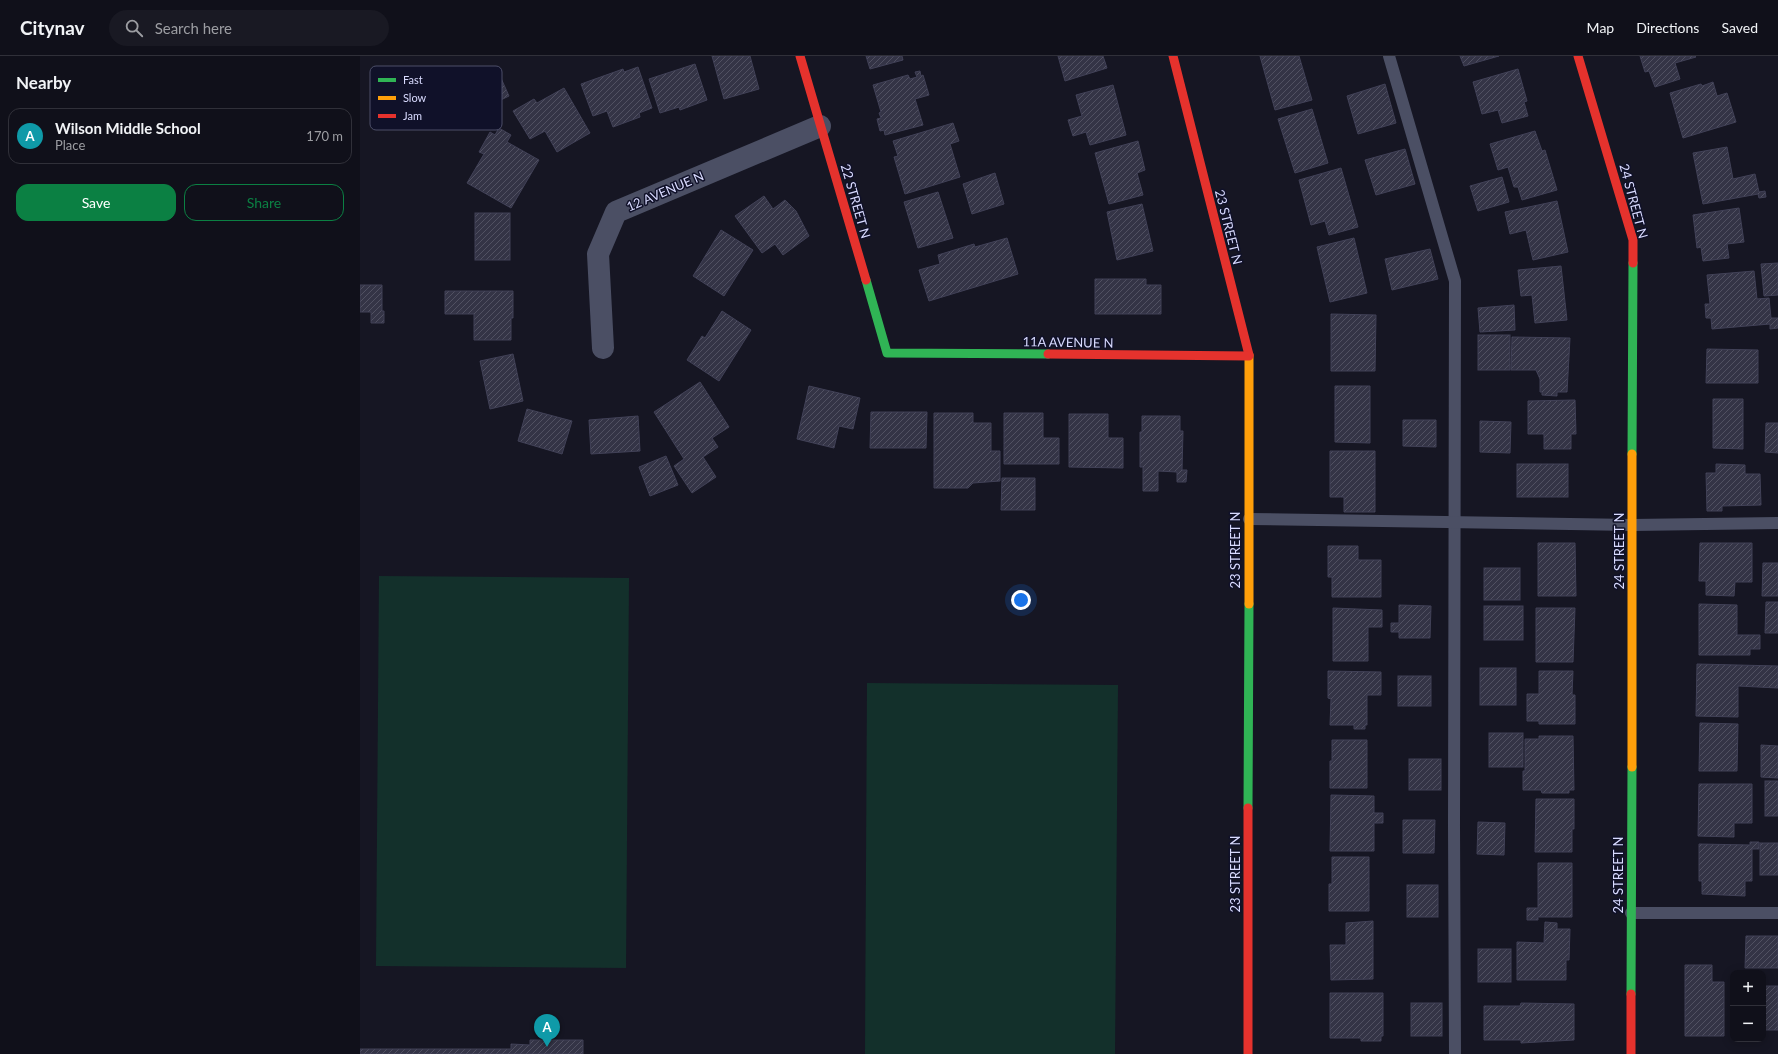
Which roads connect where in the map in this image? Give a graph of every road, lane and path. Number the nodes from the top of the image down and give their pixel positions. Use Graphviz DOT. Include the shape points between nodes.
graph roads {
  1 [pos="800,56"];
  2 [pos="1173,56"];
  3 [pos="1389,56"];
  4 [pos="1578,56"];
  5 [pos="820,126"];
  6 [pos="603,348"];
  7 [pos="886,353"];
  8 [pos="1249,356"];
  9 [pos="1248,519"];
  10 [pos="1454,522"];
  11 [pos="1778,523"];
  12 [pos="1632,525"];
  13 [pos="1631,913"];
  14 [pos="1778,913"];
  15 [pos="1248,1054"];
  16 [pos="1455,1054"];
  17 [pos="1631,1054"];
  1 -- 5 [label="street, 22 STREET N"];
  2 -- 8 [label="street, 23 STREET N"];
  3 -- 10 [label="lane" via="1455,281"];
  4 -- 12 [label="street, 24 STREET N" via="1633,240"];
  5 -- 6 [label="street, 12 AVENUE N" via="616,212 598,254"];
  5 -- 7 [label="street, 22 STREET N"];
  7 -- 8 [label="street, 11A AVENUE N"];
  8 -- 9 [label="street, 23 STREET N"];
  9 -- 10 [label="lane"];
  9 -- 15 [label="street, 23 STREET N"];
  10 -- 12 [label="lane"];
  10 -- 16 [label="lane"];
  11 -- 12 [label="lane"];
  12 -- 13 [label="street, 24 STREET N"];
  13 -- 14 [label="lane"];
  13 -- 17 [label="street, 24 STREET N"];
}
